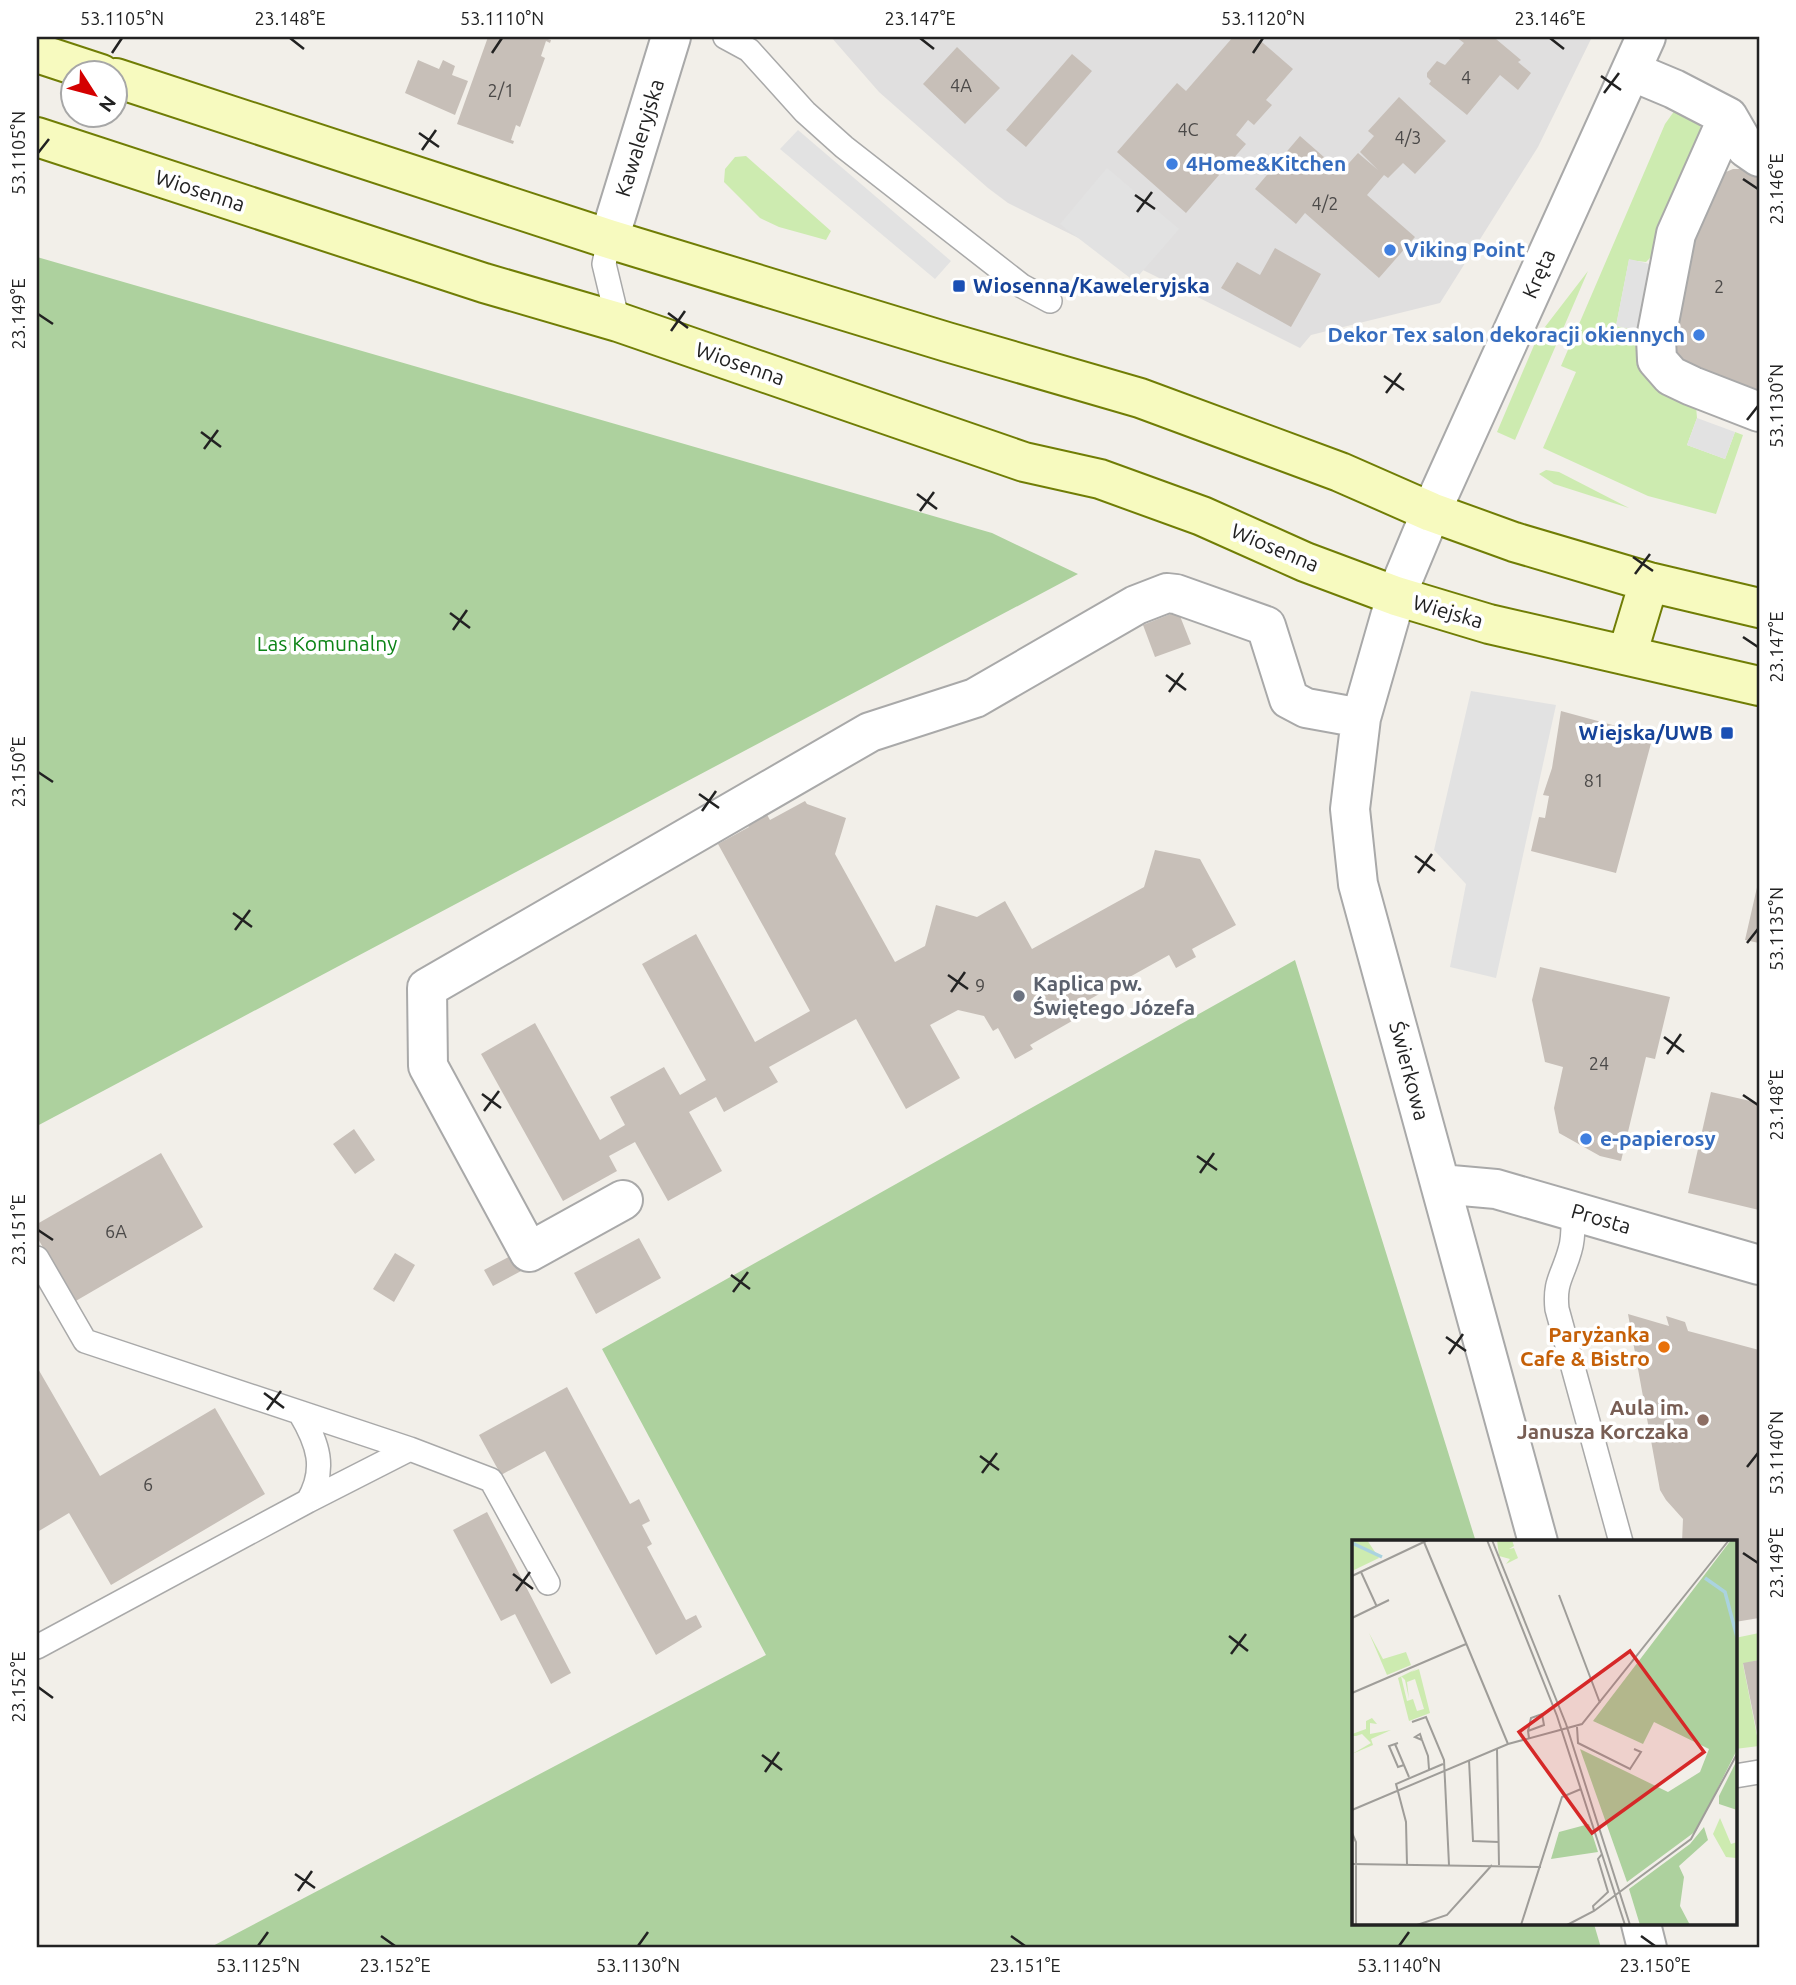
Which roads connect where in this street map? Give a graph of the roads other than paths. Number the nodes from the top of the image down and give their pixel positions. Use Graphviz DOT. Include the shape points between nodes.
graph roads {
  1 [pos="671,37"];
  2 [pos="725,37"];
  3 [pos="1646,37"];
  4 [pos="37,53"];
  5 [pos="60,61"];
  6 [pos="1632,71"];
  7 [pos="130,83"];
  8 [pos="1728,117"];
  9 [pos="37,137"];
  10 [pos="1759,157"];
  11 [pos="610,239"];
  12 [pos="1050,301"];
  13 [pos="618,322"];
  14 [pos="1759,412"];
  15 [pos="1432,512"];
  16 [pos="1648,582"];
  17 [pos="1396,596"];
  18 [pos="1759,608"];
  19 [pos="1627,655"];
  20 [pos="1759,686"];
  21 [pos="1361,718"];
  22 [pos="1440,1184"];
  23 [pos="623,1200"];
  24 [pos="1573,1211"];
  25 [pos="37,1258"];
  26 [pos="1759,1265"];
  27 [pos="300,1413"];
  28 [pos="410,1449"];
  29 [pos="308,1501"];
  30 [pos="1537,1540"];
  31 [pos="1620,1540"];
  32 [pos="548,1583"];
  33 [pos="37,1647"];
  34 [pos="1759,1772"];
  35 [pos="1736,1776"];
  36 [pos="1642,1926"];
  37 [pos="1647,1948"];
  1 -- 11 [label="street, Kawaleryjska"];
  2 -- 12 [label="lane" via="749,50 844,147 1022,286"];
  3 -- 6 [label="street, Kręta"];
  4 -- 5 [label="main road"];
  6 -- 8 [label="street"];
  6 -- 15 [label="street, Kręta"];
  7 -- 11 [label="main road"];
  8 -- 10 [label="street" via="1746,148"];
  8 -- 14 [label="street" via="1676,234 1656,338 1657,360 1671,376"];
  9 -- 13 [label="main road, Wiosenna"];
  11 -- 13 [label="lane" via="604,264"];
  11 -- 15 [label="main road" via="1140,398 1340,472"];
  13 -- 17 [label="main road, Wiosenna" via="1024,462 1100,479"];
  15 -- 16 [label="main road"];
  15 -- 17 [label="street, Wiejska"];
  16 -- 18 [label="main road"];
  16 -- 19 [label="main road"];
  17 -- 19 [label="main road, Wiejska" via="1489,624"];
  17 -- 21 [label="street, Świerkowa"];
  19 -- 20 [label="main road, Wiejska"];
  21 -- 22 [label="street, Świerkowa" via="1350,809 1358,884"];
  21 -- 23 [label="street" via="1306,708 1289,699 1266,626 1167,593 1136,605 975,698 870,732 427,988 428,1066 529,1252"];
  22 -- 24 [label="street, Prosta" via="1496,1189"];
  22 -- 30 [label="street, Świerkowa"];
  24 -- 26 [label="street, Prosta"];
  24 -- 31 [label="lane" via="1573,1239 1555,1290 1557,1310"];
  25 -- 27 [label="lane" via="85,1340"];
  27 -- 28 [label="lane"];
  27 -- 29 [label="lane" via="313,1435 319,1460 317,1486"];
  28 -- 29 [label="lane"];
  28 -- 32 [label="lane" via="491,1480"];
  29 -- 33 [label="lane"];
  34 -- 35 [label="lane"];
  36 -- 37 [label="street"];
}
